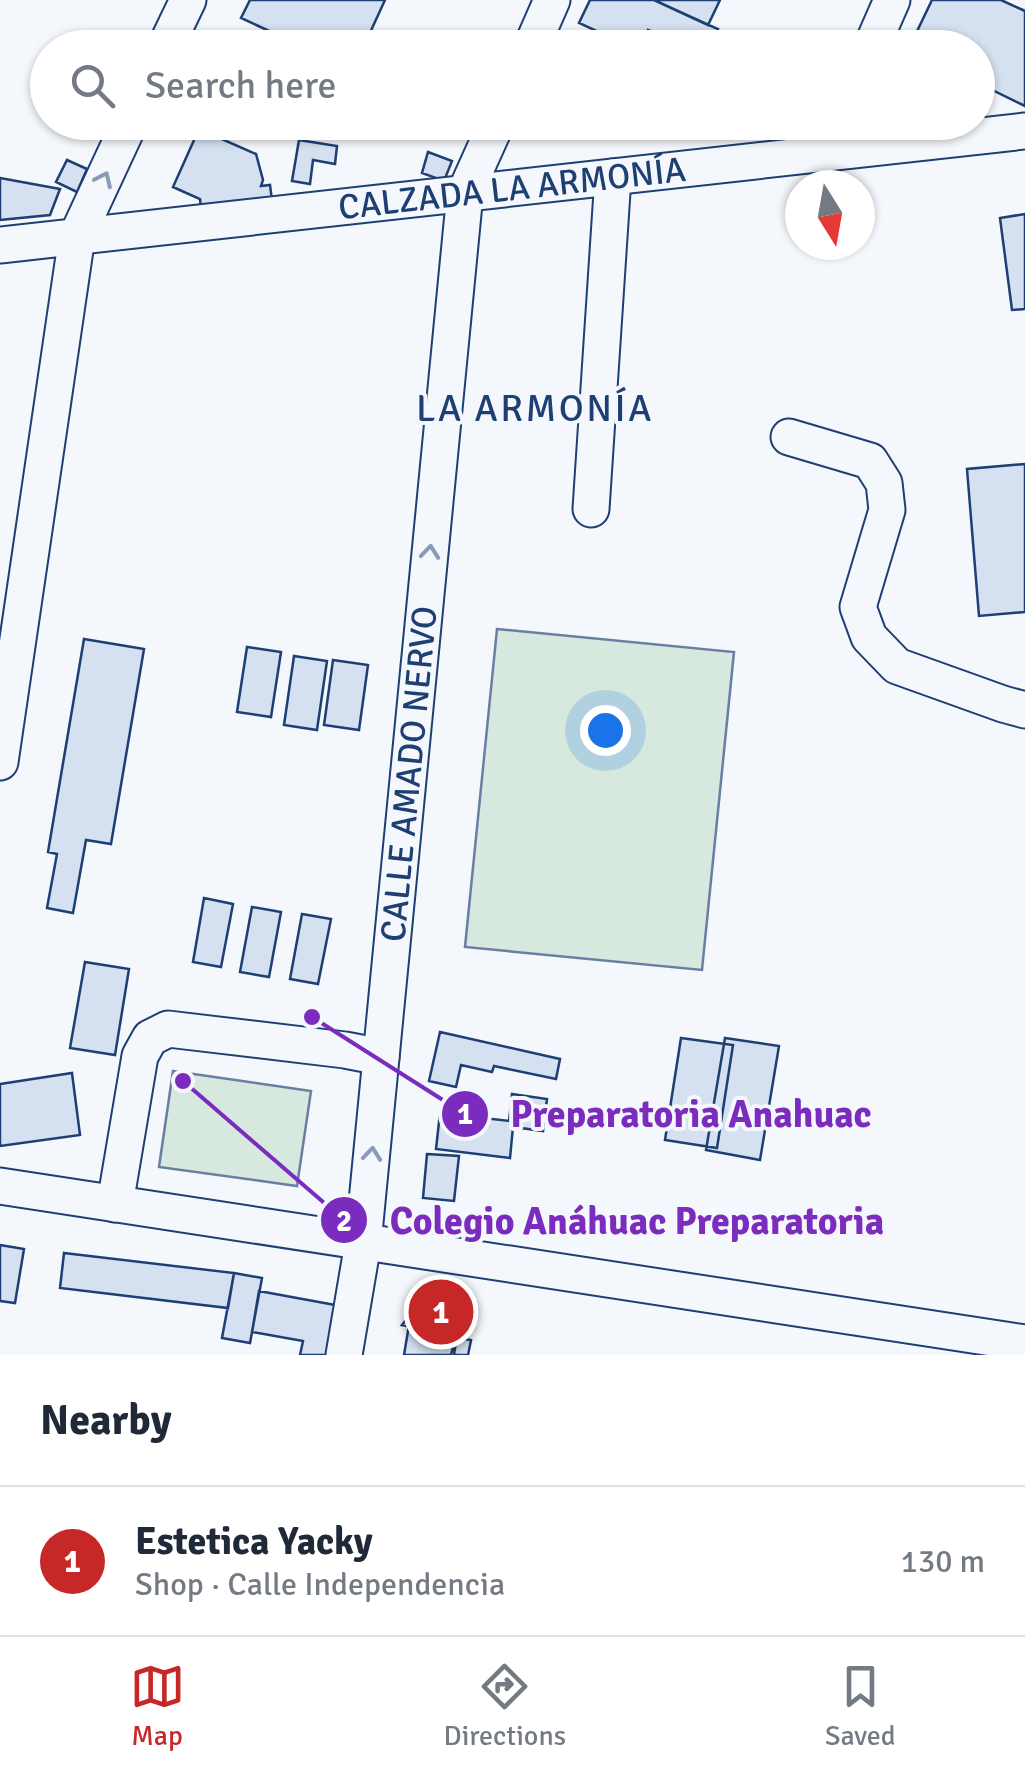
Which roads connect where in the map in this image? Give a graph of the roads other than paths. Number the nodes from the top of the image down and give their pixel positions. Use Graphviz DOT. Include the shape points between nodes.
graph roads {
  1 [pos="188,0"];
  2 [pos="552,0"];
  3 [pos="892,0"];
  4 [pos="174,30"];
  5 [pos="539,30"];
  6 [pos="879,30"];
  7 [pos="1025,131"];
  8 [pos="995,132"];
  9 [pos="122,140"];
  10 [pos="489,140"];
  11 [pos="820,140"];
  12 [pos="613,176"];
  13 [pos="464,193"];
  14 [pos="77,236"];
  15 [pos="0,245"];
  16 [pos="789,437"];
  17 [pos="591,509"];
  18 [pos="1025,710"];
  19 [pos="0,762"];
  20 [pos="381,1057"];
  21 [pos="0,1186"];
  22 [pos="115,1204"];
  23 [pos="363,1243"];
  24 [pos="906,1340"];
  25 [pos="1025,1343"];
  26 [pos="344,1355"];
  1 -- 4 [label="street"];
  2 -- 5 [label="street"];
  3 -- 6 [label="street"];
  7 -- 8 [label="street, CALZADA LA ARMONÍA"];
  14 -- 9 [label="street, one-way"];
  10 -- 13 [label="street, CALLE AMADO NERVO"];
  11 -- 12 [label="street, CALZADA LA ARMONÍA"];
  12 -- 13 [label="street, CALZADA LA ARMONÍA"];
  12 -- 17 [label="street"];
  13 -- 14 [label="street, CALZADA LA ARMONÍA"];
  20 -- 13 [label="street, CALLE AMADO NERVO, one-way"];
  14 -- 15 [label="street, CALZADA LA ARMONÍA"];
  14 -- 19 [label="street"];
  16 -- 18 [label="street" via="870,461 884,483 886,510 858,607 869,637 898,666"];
  20 -- 22 [label="street" via="168,1029 150,1038 140,1056"];
  23 -- 20 [label="street, CALLE AMADO NERVO, one-way"];
  21 -- 22 [label="street"];
  22 -- 23 [label="street"];
  23 -- 24 [label="street"];
  23 -- 26 [label="street, CALLE AMADO NERVO"];
  24 -- 25 [label="street"];
}
